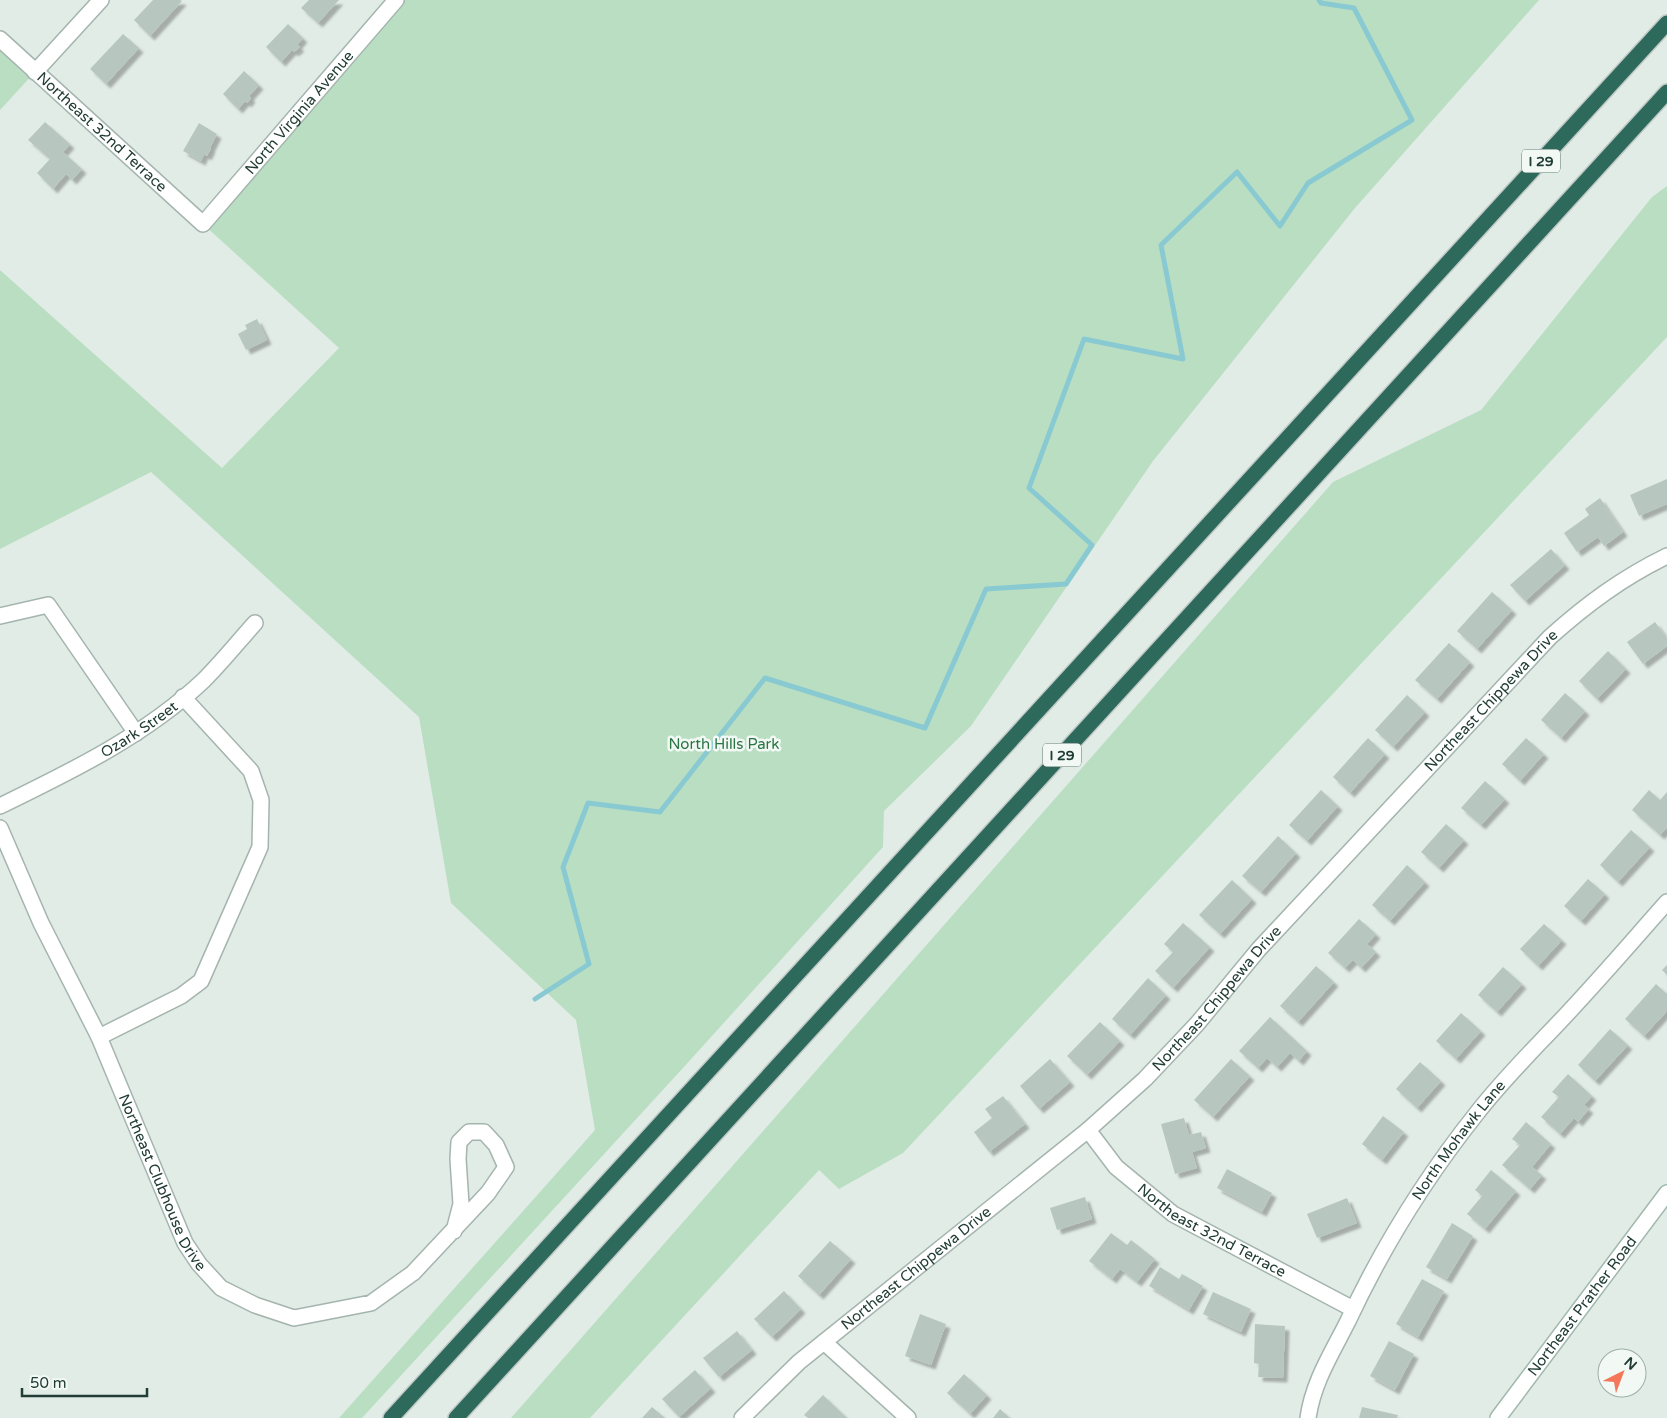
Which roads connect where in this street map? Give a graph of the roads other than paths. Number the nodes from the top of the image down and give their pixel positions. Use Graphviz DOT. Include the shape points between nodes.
graph roads {
  1 [pos="101,0"];
  2 [pos="396,0"];
  3 [pos="1667,23"];
  4 [pos="0,39"];
  5 [pos="35,72"];
  6 [pos="1667,92"];
  7 [pos="204,224"];
  8 [pos="1667,556"];
  9 [pos="0,616"];
  10 [pos="255,623"];
  11 [pos="183,697"];
  12 [pos="136,733"];
  13 [pos="0,806"];
  14 [pos="0,828"];
  15 [pos="1667,902"];
  16 [pos="99,1037"];
  17 [pos="1088,1130"];
  18 [pos="1667,1193"];
  19 [pos="454,1231"];
  20 [pos="1353,1308"];
  21 [pos="824,1342"];
  22 [pos="391,1418"];
  23 [pos="456,1418"];
  24 [pos="742,1418"];
  25 [pos="908,1418"];
  26 [pos="1308,1418"];
  27 [pos="1498,1418"];
  1 -- 5 [label="street"];
  2 -- 7 [label="street, North Virginia Avenue"];
  3 -- 22 [label="highway, I 29"];
  4 -- 5 [label="street, Northeast 32nd Terrace"];
  5 -- 7 [label="street, Northeast 32nd Terrace"];
  6 -- 23 [label="highway, I 29"];
  8 -- 17 [label="street, Northeast Chippewa Drive" via="1581,608 1550,637 1258,949 1197,1024"];
  9 -- 12 [label="street" via="48,605"];
  10 -- 11 [label="street, Ozark Street" via="229,654"];
  11 -- 12 [label="street, Ozark Street"];
  11 -- 16 [label="street" via="251,771 261,800 260,847 201,981 181,996"];
  12 -- 13 [label="street, Ozark Street" via="74,770"];
  14 -- 16 [label="street, Northeast Clubhouse Drive" via="41,923"];
  15 -- 20 [label="street, North Mohawk Lane" via="1516,1066 1478,1112 1407,1210"];
  16 -- 19 [label="street, Northeast Clubhouse Drive" via="185,1243 221,1288 255,1306 294,1318 371,1304 413,1273"];
  17 -- 20 [label="street, Northeast 32nd Terrace" via="1116,1166 1173,1214"];
  17 -- 21 [label="street, Northeast Chippewa Drive"];
  18 -- 27 [label="street, Northeast Prather Road"];
  19 -- 19 [label="street, Northeast Clubhouse Drive" via="488,1193 506,1166 496,1145 484,1132 469,1132 459,1142 461,1204"];
  20 -- 26 [label="street, North Mohawk Lane" via="1318,1380"];
  21 -- 24 [label="street, Northeast Chippewa Drive"];
  21 -- 25 [label="street"];
}
